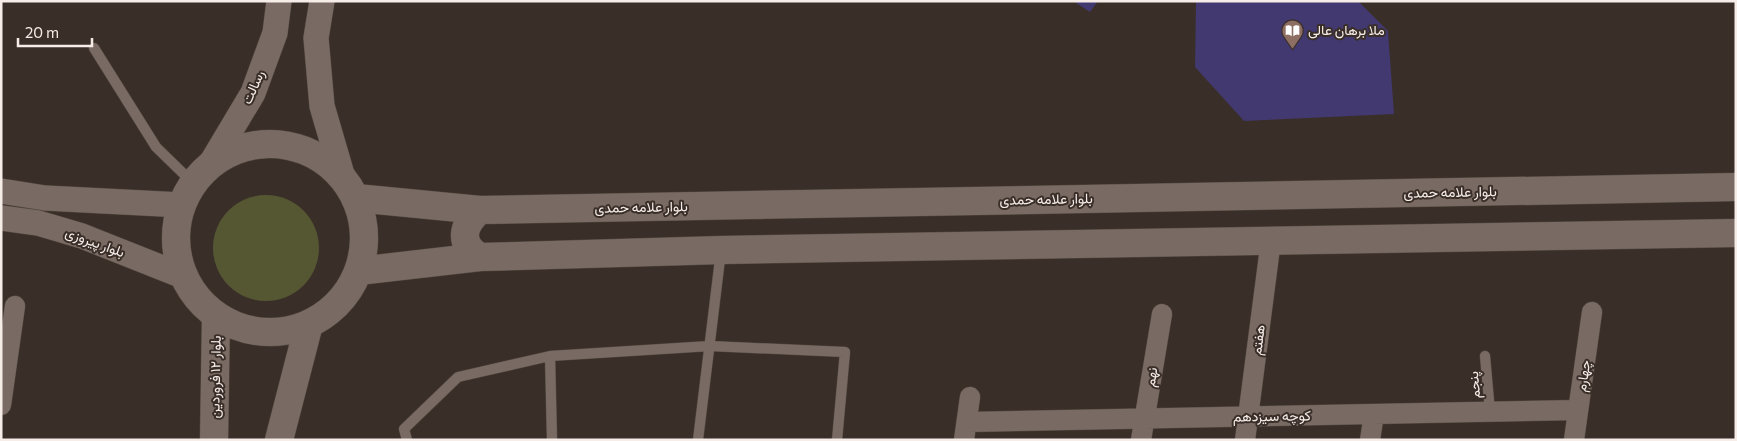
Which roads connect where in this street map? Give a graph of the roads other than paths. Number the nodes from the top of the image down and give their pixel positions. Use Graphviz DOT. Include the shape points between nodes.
graph roads {
  1 [pos="279,1"];
  2 [pos="322,1"];
  3 [pos="94,48"];
  4 [pos="195,185"];
  5 [pos="1736,187"];
  6 [pos="349,188"];
  7 [pos="1,191"];
  8 [pos="45,198"];
  9 [pos="480,210"];
  10 [pos="1,218"];
  11 [pos="38,223"];
  12 [pos="1736,233"];
  13 [pos="1271,240"];
  14 [pos="722,250"];
  15 [pos="480,257"];
  16 [pos="358,271"];
  17 [pos="185,277"];
  18 [pos="15,306"];
  19 [pos="1592,312"];
  20 [pos="1162,314"];
  21 [pos="216,315"];
  22 [pos="309,324"];
  23 [pos="710,346"];
  24 [pos="550,356"];
  25 [pos="1485,356"];
  26 [pos="970,397"];
  27 [pos="1,405"];
  28 [pos="1578,410"];
  29 [pos="1490,412"];
  30 [pos="1374,414"];
  31 [pos="1248,417"];
  32 [pos="1144,419"];
  33 [pos="966,431"];
  34 [pos="214,440"];
  35 [pos="279,440"];
  36 [pos="407,440"];
  37 [pos="552,440"];
  38 [pos="698,440"];
  39 [pos="837,440"];
  40 [pos="1141,440"];
  41 [pos="1245,440"];
  42 [pos="1370,440"];
  43 [pos="1574,440"];
  1 -- 4 [label="street, رسالت" via="274,33 253,93"];
  2 -- 6 [label="street" via="316,38 322,106"];
  3 -- 4 [label="lane" via="156,147"];
  4 -- 6 [label="main road" via="231,152 254,145 279,144 303,149 324,161"];
  4 -- 8 [label="street"];
  4 -- 17 [label="main road" via="176,229 177,254"];
  5 -- 9 [label="main road, بلوار علامه حمدی"];
  6 -- 9 [label="main road, بلوار علامه حمدی"];
  6 -- 16 [label="main road" via="363,222 364,247"];
  7 -- 8 [label="street"];
  8 -- 11 [label="street"];
  9 -- 15 [label="main road" via="471,217 466,228 466,242 471,252"];
  10 -- 11 [label="street, بلوار پیروزی"];
  11 -- 17 [label="street, بلوار پیروزی" via="82,236"];
  12 -- 13 [label="main road"];
  13 -- 14 [label="main road"];
  13 -- 31 [label="street, هفتم"];
  14 -- 15 [label="main road"];
  14 -- 23 [label="lane"];
  15 -- 16 [label="main road"];
  16 -- 22 [label="main road" via="347,292 330,311"];
  17 -- 21 [label="main road" via="198,298"];
  18 -- 27 [label="street"];
  19 -- 28 [label="street, چهارم"];
  20 -- 32 [label="street, نهم"];
  21 -- 22 [label="main road" via="237,327 261,332 286,331"];
  21 -- 34 [label="main road, بلوار ۱۲ فروردین"];
  22 -- 35 [label="main road"];
  23 -- 24 [label="lane"];
  23 -- 38 [label="lane"];
  23 -- 39 [label="lane" via="845,352"];
  24 -- 36 [label="lane" via="458,377 404,428"];
  24 -- 37 [label="lane"];
  25 -- 29 [label="lane, پنجم"];
  26 -- 33 [label="street"];
  28 -- 29 [label="street, کوچه سیزدهم"];
  28 -- 43 [label="street, چهارم"];
  29 -- 30 [label="street, کوچه سیزدهم"];
  30 -- 31 [label="street, کوچه سیزدهم"];
  30 -- 42 [label="street"];
  31 -- 32 [label="street, کوچه سیزدهم"];
  31 -- 41 [label="street, هفتم"];
  32 -- 33 [label="street, کوچه سیزدهم"];
  32 -- 40 [label="street, نهم"];
}
